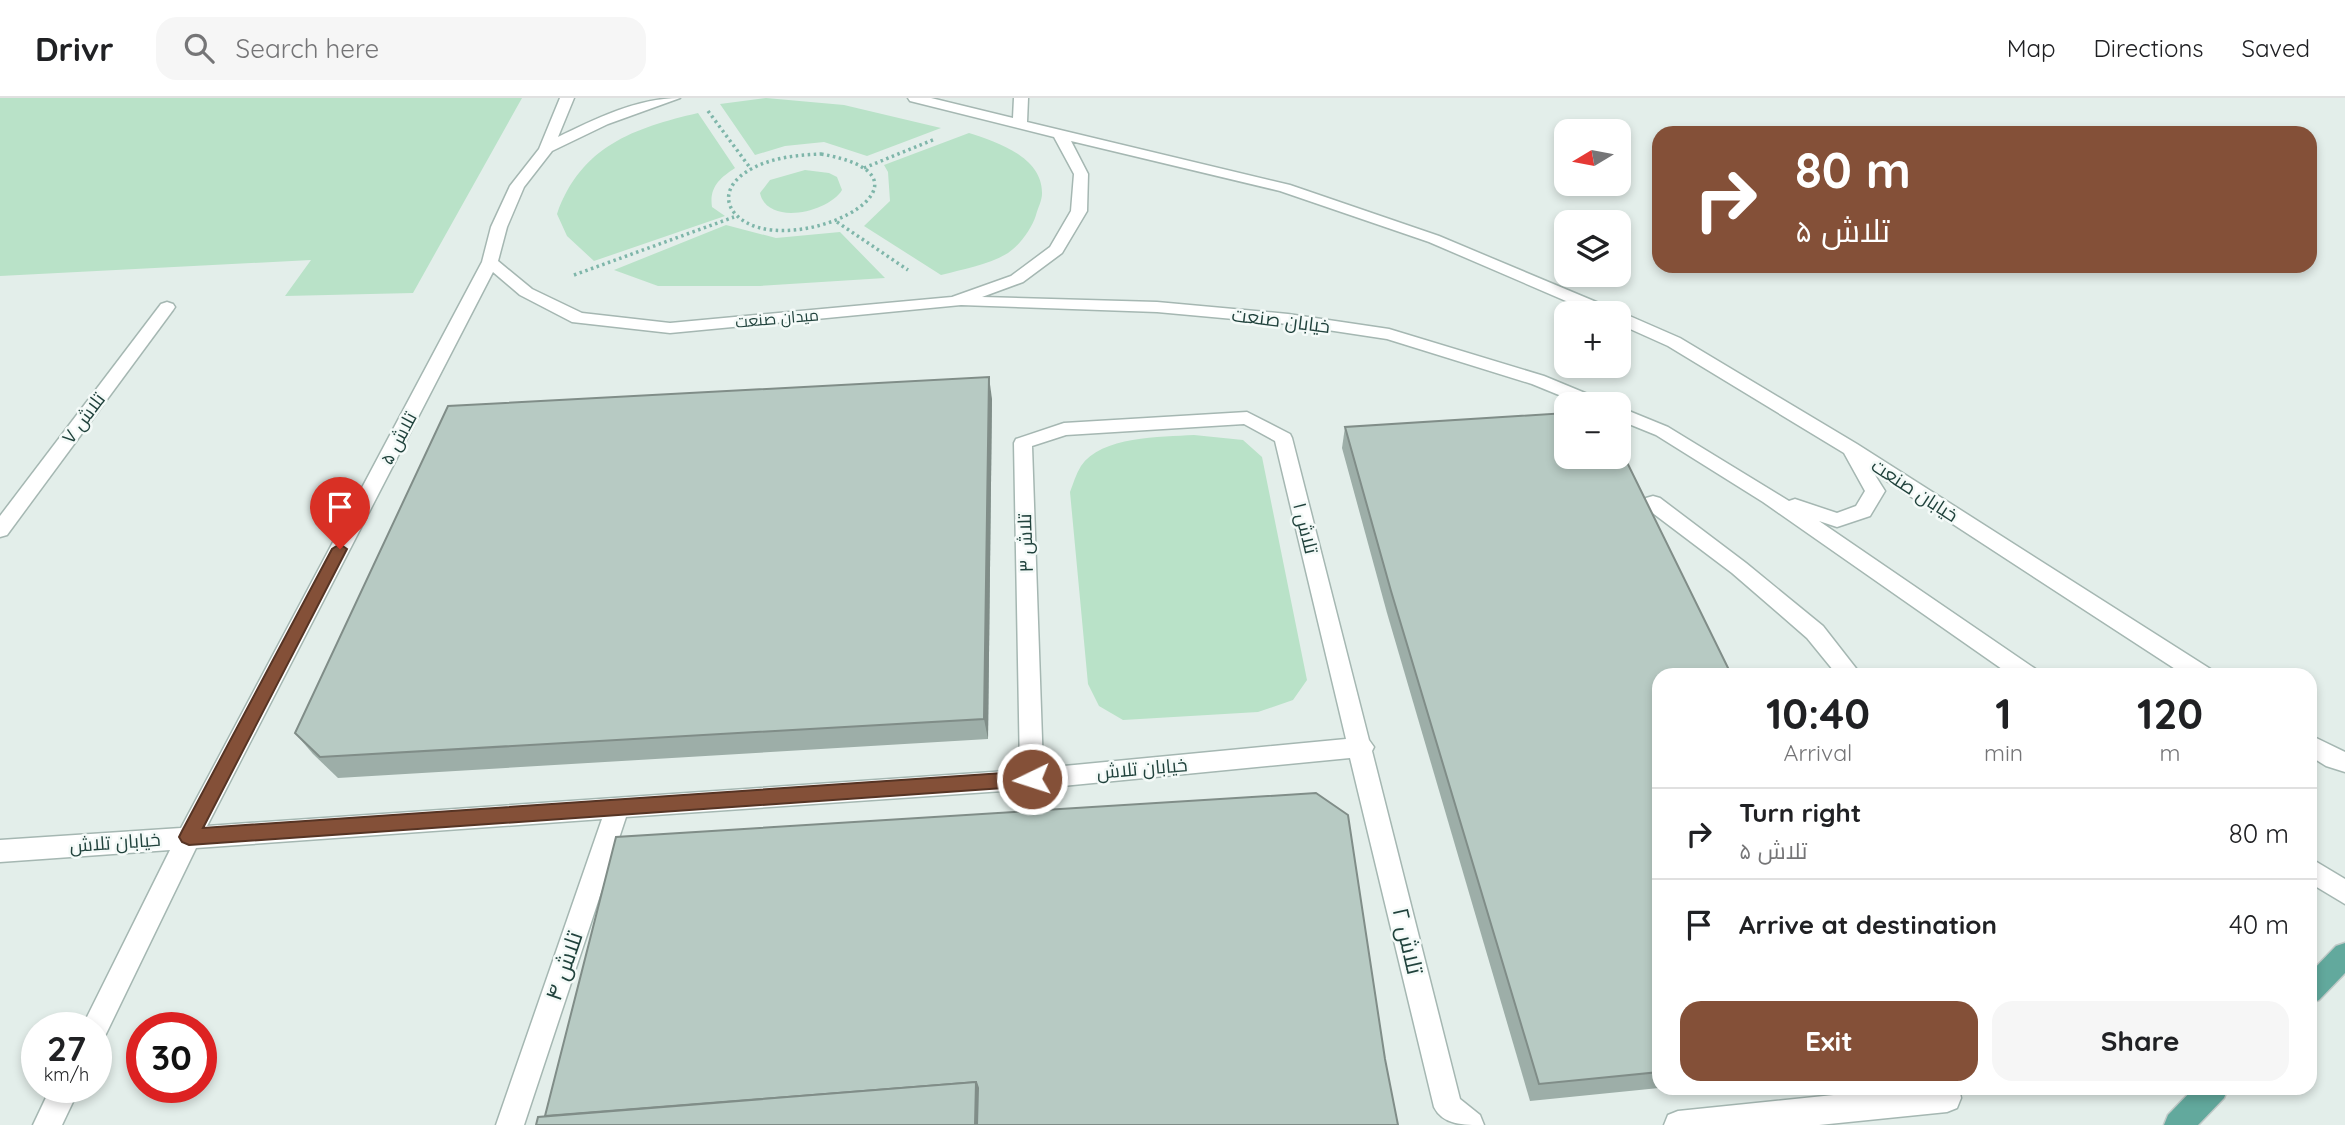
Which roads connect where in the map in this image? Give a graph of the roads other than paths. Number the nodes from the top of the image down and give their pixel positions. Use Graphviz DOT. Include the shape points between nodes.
graph roads {
  1 [pos="567,98"];
  2 [pos="673,98"];
  3 [pos="915,98"];
  4 [pos="1021,98"];
  5 [pos="1020,123"];
  6 [pos="1060,134"];
  7 [pos="546,149"];
  8 [pos="490,262"];
  9 [pos="1579,301"];
  10 [pos="955,302"];
  11 [pos="167,307"];
  12 [pos="1631,323"];
  13 [pos="1568,392"];
  14 [pos="1631,418"];
  15 [pos="1155,423"];
  16 [pos="1850,448"];
  17 [pos="1770,497"];
  18 [pos="1653,503"];
  19 [pos="0,530"];
  20 [pos="1844,668"];
  21 [pos="2017,668"];
  22 [pos="2192,668"];
  23 [pos="1362,747"];
  24 [pos="2317,748"];
  25 [pos="2345,762"];
  26 [pos="1032,779"];
  27 [pos="618,807"];
  28 [pos="189,837"];
  29 [pos="0,851"];
  30 [pos="2317,874"];
  31 [pos="2345,893"];
  32 [pos="2345,955"];
  33 [pos="2317,984"];
  34 [pos="102,1012"];
  35 [pos="1946,1095"];
  36 [pos="2207,1095"];
  37 [pos="58,1103"];
  38 [pos="47,1125"];
  39 [pos="510,1125"];
  40 [pos="1470,1125"];
  41 [pos="1678,1125"];
  42 [pos="2178,1125"];
  1 -- 7 [label="street"];
  2 -- 7 [label="street" via="603,121"];
  3 -- 5 [label="street"];
  4 -- 5 [label="street"];
  5 -- 6 [label="street"];
  6 -- 9 [label="street" via="1286,188 1434,239"];
  6 -- 10 [label="street, میدان صنعت" via="1081,174 1079,211 1056,250 1017,279"];
  7 -- 8 [label="street" via="517,186"];
  8 -- 10 [label="street, میدان صنعت" via="526,292 578,318 670,328"];
  8 -- 28 [label="street, تلاش ۵"];
  10 -- 13 [label="street, خیابان صنعت" via="1157,307 1288,319 1389,334"];
  11 -- 19 [label="street, تلاش ۷"];
  12 -- 16 [label="street, خیابان صنعت" via="1674,342"];
  14 -- 17 [label="street" via="1662,431"];
  15 -- 23 [label="street, تلاش ۱" via="1247,418 1283,438"];
  15 -- 26 [label="street, تلاش ۳" via="1064,429 1023,443"];
  16 -- 17 [label="street" via="1875,491 1863,511 1838,520"];
  16 -- 22 [label="street, خیابان صنعت"];
  17 -- 21 [label="street"];
  18 -- 20 [label="street" via="1815,632"];
  23 -- 26 [label="street, خیابان تلاش"];
  23 -- 40 [label="street, تلاش ۲" via="1448,1107"];
  24 -- 25 [label="street"];
  26 -- 27 [label="street, خیابان تلاش"];
  27 -- 28 [label="street, خیابان تلاش"];
  27 -- 39 [label="street, تلاش ۴"];
  28 -- 29 [label="street, خیابان تلاش"];
  28 -- 34 [label="street, تلاش ۵"];
  30 -- 31 [label="street"];
  32 -- 33 [label="main road"];
  35 -- 41 [label="street"];
  36 -- 42 [label="main road"];
  37 -- 38 [label="street"];
}
